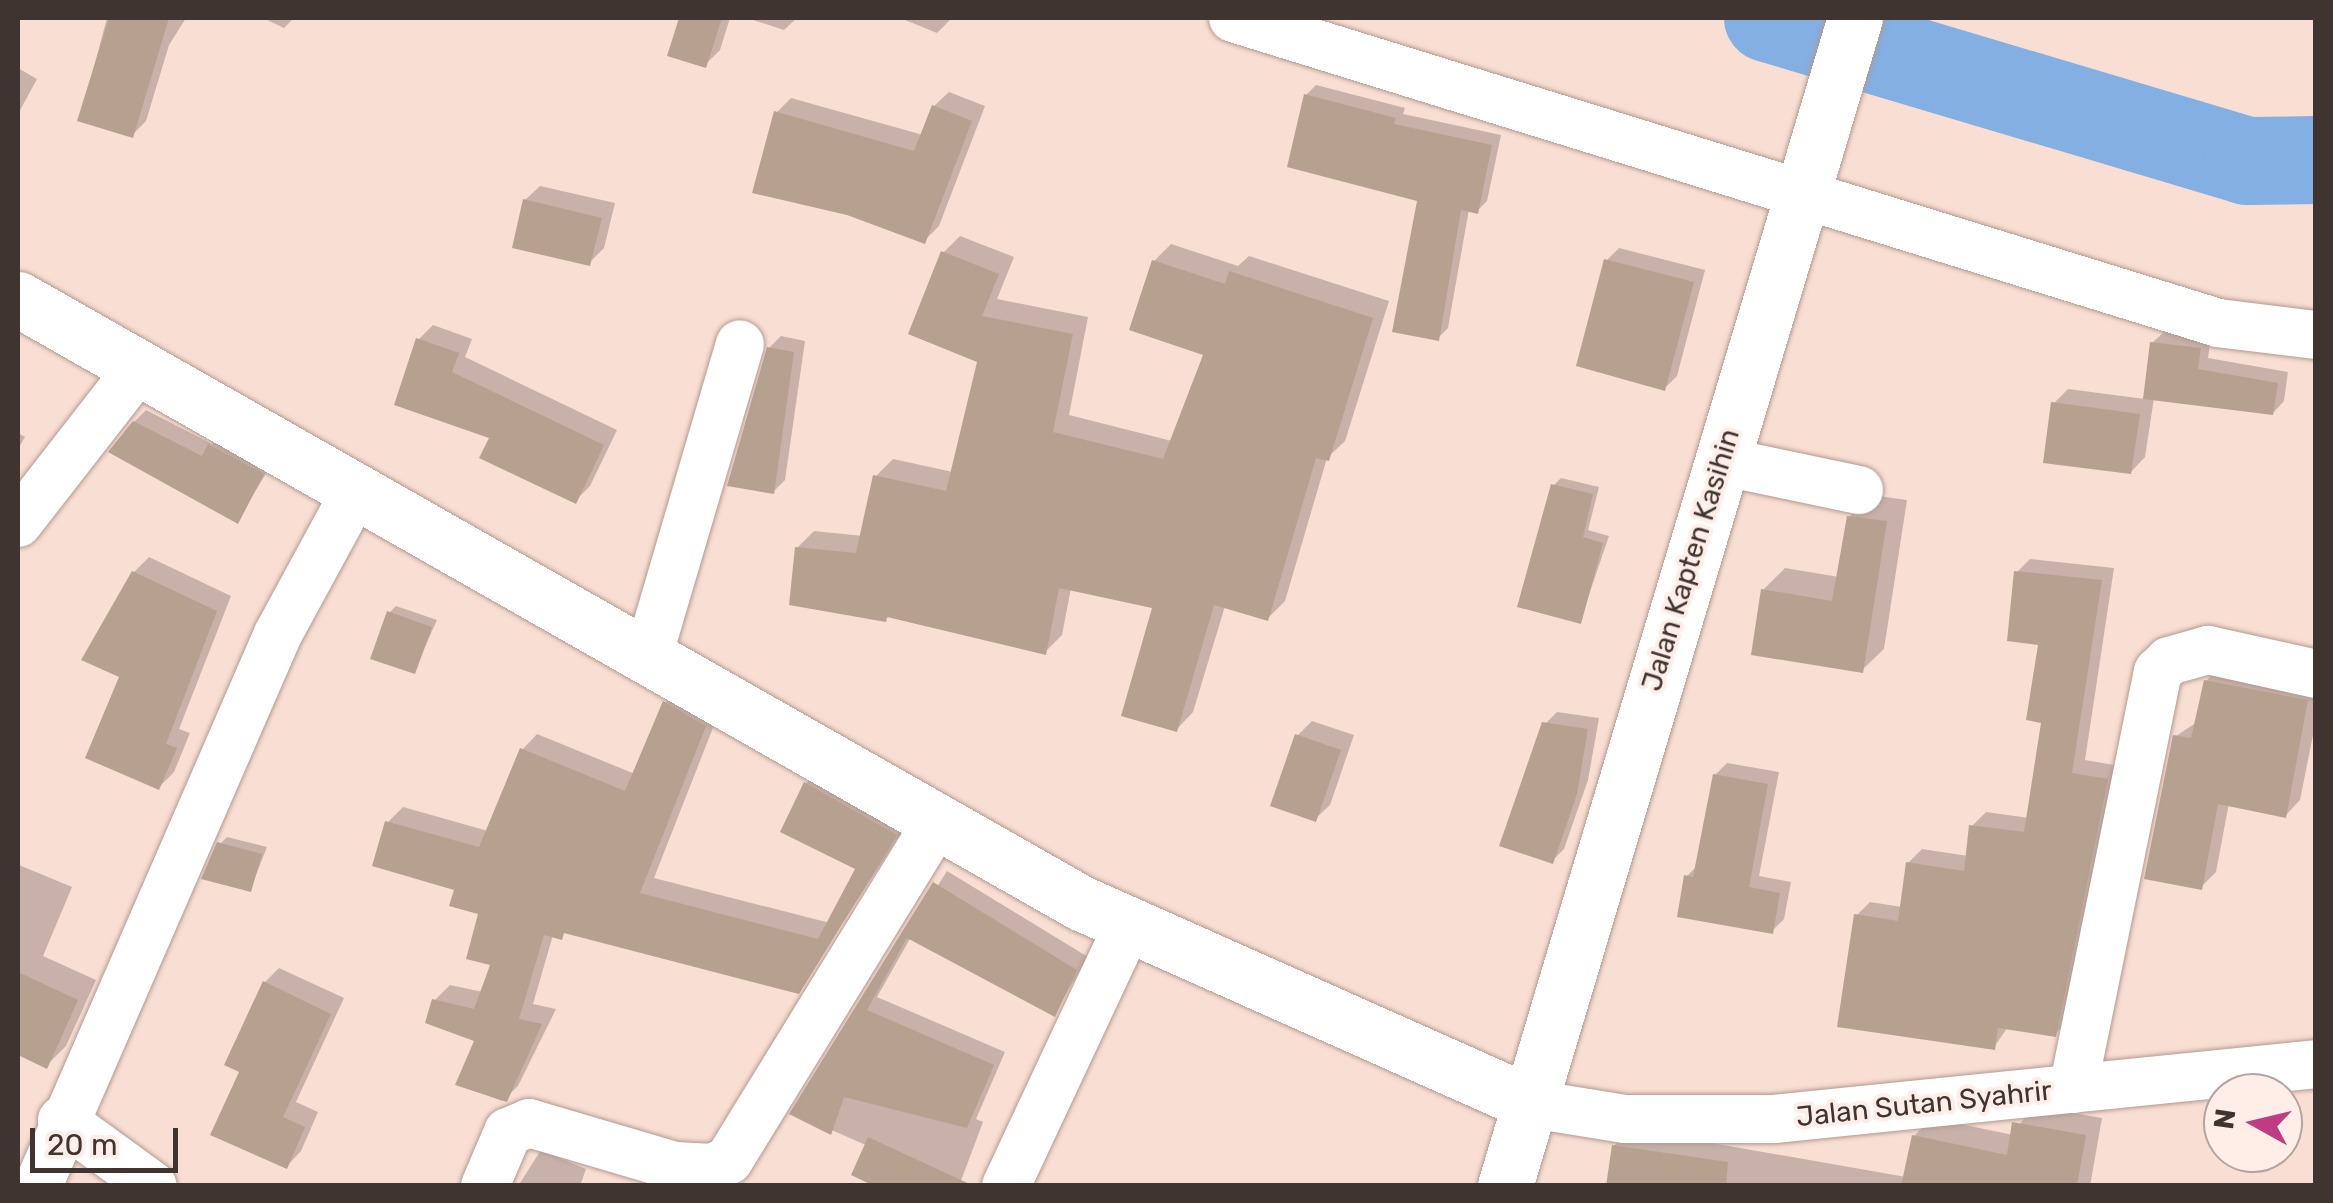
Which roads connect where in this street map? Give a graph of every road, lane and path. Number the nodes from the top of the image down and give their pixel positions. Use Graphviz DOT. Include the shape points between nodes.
graph roads {
  1 [pos="1234,18"];
  2 [pos="1856,18"];
  3 [pos="1807,172"];
  4 [pos="18,299"];
  5 [pos="2316,335"];
  6 [pos="740,344"];
  7 [pos="138,369"];
  8 [pos="1720,461"];
  9 [pos="1860,490"];
  10 [pos="354,494"];
  11 [pos="18,523"];
  12 [pos="646,660"];
  13 [pos="2316,674"];
  14 [pos="936,824"];
  15 [pos="1128,926"];
  16 [pos="2316,1064"];
  17 [pos="2073,1089"];
  18 [pos="1532,1104"];
  19 [pos="62,1120"];
  20 [pos="38,1186"];
  21 [pos="153,1186"];
  22 [pos="485,1186"];
  23 [pos="1006,1186"];
  24 [pos="1505,1186"];
  1 -- 3 [label="street"];
  2 -- 3 [label="street, Jalan Kapten Kasihin"];
  3 -- 5 [label="street" via="2218,322"];
  3 -- 8 [label="street, Jalan Kapten Kasihin"];
  4 -- 7 [label="street"];
  6 -- 12 [label="street"];
  7 -- 10 [label="street"];
  7 -- 11 [label="street"];
  8 -- 9 [label="street"];
  8 -- 18 [label="street, Jalan Kapten Kasihin"];
  10 -- 12 [label="street"];
  10 -- 19 [label="street" via="278,634"];
  12 -- 14 [label="street"];
  13 -- 17 [label="street" via="2208,650 2168,661 2158,672"];
  14 -- 15 [label="street"];
  14 -- 22 [label="street" via="730,1160 697,1170 529,1123 508,1132"];
  15 -- 18 [label="street"];
  15 -- 23 [label="street"];
  16 -- 17 [label="street, Jalan Sutan Syahrir"];
  17 -- 18 [label="street, Jalan Sutan Syahrir" via="1774,1119 1624,1119"];
  18 -- 24 [label="street, Jalan Kapten Kasihin"];
  19 -- 20 [label="street"];
  19 -- 21 [label="street"];
}
